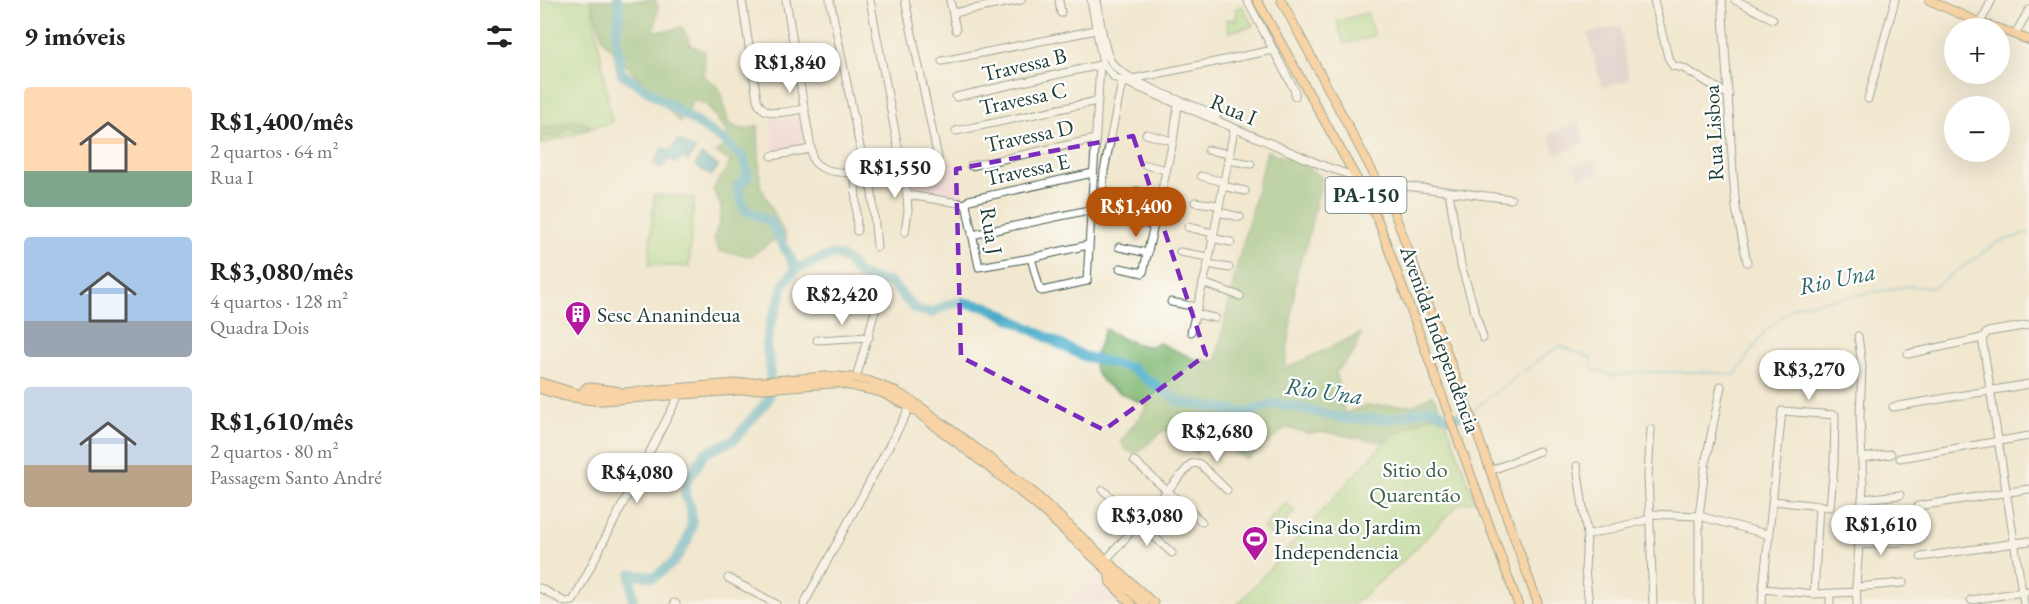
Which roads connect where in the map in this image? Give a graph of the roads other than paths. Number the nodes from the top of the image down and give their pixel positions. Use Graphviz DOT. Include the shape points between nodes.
graph roads {
  1 [pos="742,0"];
  2 [pos="786,0"];
  3 [pos="830,0"];
  4 [pos="870,0"];
  5 [pos="905,0"];
  6 [pos="950,0"];
  7 [pos="1021,0"];
  8 [pos="1059,0"];
  9 [pos="1091,0"];
  10 [pos="1097,0"];
  11 [pos="1247,0"];
  12 [pos="1257,0"];
  13 [pos="1281,0"];
  14 [pos="1654,0"];
  15 [pos="1722,0"];
  16 [pos="1734,0"];
  17 [pos="1895,0"];
  18 [pos="1929,0"];
  19 [pos="1992,0"];
  20 [pos="1004,2"];
  21 [pos="2029,10"];
  22 [pos="952,13"];
  23 [pos="1061,13"];
  24 [pos="1969,18"];
  25 [pos="1983,18"];
  26 [pos="1773,19"];
  27 [pos="956,30"];
  28 [pos="1096,30"];
  29 [pos="2010,32"];
  30 [pos="2015,34"];
  31 [pos="2029,40"];
  32 [pos="1273,50"];
  33 [pos="942,61"];
  34 [pos="1101,65"];
  35 [pos="1132,79"];
  36 [pos="1122,81"];
  37 [pos="1729,95"];
  38 [pos="1295,96"];
  39 [pos="956,97"];
  40 [pos="1868,99"];
  41 [pos="1096,101"];
  42 [pos="1178,105"];
  43 [pos="805,109"];
  44 [pos="1218,114"];
  45 [pos="1234,129"];
  46 [pos="956,131"];
  47 [pos="1146,134"];
  48 [pos="1095,139"];
  49 [pos="1173,141"];
  50 [pos="811,149"];
  51 [pos="1208,150"];
  52 [pos="772,156"];
  53 [pos="1229,157"];
  54 [pos="1251,164"];
  55 [pos="902,165"];
  56 [pos="1146,165"];
  57 [pos="971,166"];
  58 [pos="1166,170"];
  59 [pos="868,172"];
  60 [pos="1093,173"];
  61 [pos="1374,173"];
  62 [pos="855,174"];
  63 [pos="1201,176"];
  64 [pos="1356,177"];
  65 [pos="1223,184"];
  66 [pos="1382,187"];
  67 [pos="1137,191"];
  68 [pos="1245,191"];
  69 [pos="1449,192"];
  70 [pos="907,195"];
  71 [pos="1161,198"];
  72 [pos="1368,199"];
  73 [pos="1511,199"];
  74 [pos="967,202"];
  75 [pos="1195,202"];
  76 [pos="1219,208"];
  77 [pos="1090,209"];
  78 [pos="1240,216"];
  79 [pos="1134,221"];
  80 [pos="1154,226"];
  81 [pos="1188,227"];
  82 [pos="857,231"];
  83 [pos="905,232"];
  84 [pos="972,235"];
  85 [pos="1212,235"];
  86 [pos="1231,242"];
  87 [pos="1088,245"];
  88 [pos="877,247"];
  89 [pos="1119,247"];
  90 [pos="1180,252"];
  91 [pos="1148,253"];
  92 [pos="1031,258"];
  93 [pos="1208,261"];
  94 [pos="1747,262"];
  95 [pos="1120,268"];
  96 [pos="1229,268"];
  97 [pos="1202,286"];
  98 [pos="1223,293"];
  99 [pos="1240,296"];
  100 [pos="1172,302"];
  101 [pos="842,303"];
  102 [pos="1197,311"];
  103 [pos="1215,318"];
  104 [pos="2029,325"];
  105 [pos="1191,332"];
  106 [pos="1858,336"];
  107 [pos="869,337"];
  108 [pos="1483,338"];
  109 [pos="1982,338"];
  110 [pos="817,340"];
  111 [pos="1908,354"];
  112 [pos="856,378"];
  113 [pos="540,382"];
  114 [pos="2029,384"];
  115 [pos="778,385"];
  116 [pos="764,386"];
  117 [pos="1721,386"];
  118 [pos="540,389"];
  119 [pos="1989,392"];
  120 [pos="679,395"];
  121 [pos="583,397"];
  122 [pos="910,407"];
  123 [pos="1893,407"];
  124 [pos="1651,429"];
  125 [pos="2029,436"];
  126 [pos="1998,441"];
  127 [pos="1539,451"];
  128 [pos="1891,454"];
  129 [pos="1862,458"];
  130 [pos="1900,458"];
  131 [pos="1134,461"];
  132 [pos="1577,466"];
  133 [pos="1490,471"];
  134 [pos="1227,489"];
  135 [pos="2029,489"];
  136 [pos="1103,490"];
  137 [pos="1168,491"];
  138 [pos="2007,492"];
  139 [pos="1900,495"];
  140 [pos="1862,499"];
  141 [pos="1773,501"];
  142 [pos="1819,506"];
  143 [pos="1918,506"];
  144 [pos="1699,516"];
  145 [pos="1649,517"];
  146 [pos="1202,522"];
  147 [pos="1139,523"];
  148 [pos="1587,535"];
  149 [pos="1770,535"];
  150 [pos="2029,541"];
  151 [pos="1901,542"];
  152 [pos="2014,544"];
  153 [pos="1859,545"];
  154 [pos="1172,553"];
  155 [pos="1921,557"];
  156 [pos="1106,560"];
  157 [pos="1109,573"];
  158 [pos="728,578"];
  159 [pos="1903,583"];
  160 [pos="540,588"];
  161 [pos="1763,589"];
  162 [pos="1856,590"];
  163 [pos="2026,592"];
  164 [pos="1814,594"];
  165 [pos="1830,595"];
  166 [pos="1971,600"];
  167 [pos="776,604"];
  168 [pos="804,604"];
  169 [pos="1131,604"];
  170 [pos="1151,604"];
  171 [pos="1518,604"];
  172 [pos="1538,604"];
  173 [pos="1589,604"];
  174 [pos="1653,604"];
  175 [pos="1699,604"];
  176 [pos="1762,604"];
  177 [pos="1830,604"];
  178 [pos="1857,604"];
  179 [pos="2024,604"];
  1 -- 43 [label="street" via="758,105 765,112"];
  2 -- 43 [label="street"];
  3 -- 59 [label="street"];
  4 -- 55 [label="street"];
  5 -- 55 [label="street" via="938,158"];
  6 -- 22 [label="street"];
  7 -- 20 [label="street"];
  8 -- 23 [label="street"];
  9 -- 28 [label="street"];
  10 -- 35 [label="street" via="1111,61"];
  11 -- 32 [label="street"];
  12 -- 64 [label="main road, Avenida Independência / PA-150"];
  13 -- 61 [label="main road, Avenida Independência / PA-150"];
  14 -- 37 [label="street" via="1673,66"];
  15 -- 37 [label="street, Rua Lisboa"];
  16 -- 26 [label="street"];
  17 -- 40 [label="street"];
  18 -- 24 [label="main road"];
  19 -- 25 [label="street"];
  20 -- 22 [label="street"];
  21 -- 30 [label="street"];
  22 -- 27 [label="street"];
  28 -- 33 [label="street"];
  28 -- 34 [label="street"];
  29 -- 30 [label="main road"];
  30 -- 31 [label="main road"];
  32 -- 35 [label="street"];
  32 -- 38 [label="street"];
  34 -- 36 [label="street, Rua I"];
  34 -- 39 [label="street, Travessa B"];
  34 -- 41 [label="street"];
  35 -- 44 [label="street"];
  36 -- 42 [label="street, Rua I"];
  36 -- 77 [label="street" via="1101,206"];
  37 -- 94 [label="street, Rua Lisboa" via="1736,208"];
  41 -- 46 [label="street, Travessa C"];
  41 -- 48 [label="street"];
  42 -- 45 [label="street, Rua I"];
  42 -- 49 [label="street"];
  43 -- 50 [label="street"];
  45 -- 53 [label="street"];
  45 -- 64 [label="street, Rua I"];
  47 -- 49 [label="street"];
  48 -- 57 [label="street, Travessa D"];
  48 -- 60 [label="street"];
  49 -- 58 [label="street"];
  50 -- 52 [label="street"];
  50 -- 62 [label="street" via="815,162 823,168"];
  51 -- 53 [label="street"];
  53 -- 54 [label="street"];
  53 -- 65 [label="street"];
  55 -- 59 [label="street"];
  55 -- 70 [label="street"];
  56 -- 58 [label="street"];
  58 -- 71 [label="street"];
  59 -- 62 [label="street"];
  59 -- 88 [label="street"];
  60 -- 74 [label="street, Travessa E"];
  60 -- 77 [label="street"];
  61 -- 64 [label="main road" via="1366,178"];
  61 -- 66 [label="main road, Avenida Independência / PA-150"];
  62 -- 82 [label="street"];
  63 -- 65 [label="street"];
  64 -- 72 [label="main road, Avenida Independência / PA-150"];
  65 -- 68 [label="street"];
  65 -- 76 [label="street"];
  66 -- 69 [label="street"];
  66 -- 72 [label="main road" via="1371,191"];
  66 -- 133 [label="main road, Avenida Independência / PA-150" via="1406,241"];
  67 -- 71 [label="street"];
  69 -- 73 [label="street"];
  69 -- 108 [label="street" via="1461,265"];
  70 -- 74 [label="street"];
  70 -- 83 [label="street"];
  71 -- 80 [label="street"];
  72 -- 171 [label="main road, Avenida Independência / PA-150"];
  74 -- 84 [label="street, Rua J"];
  75 -- 76 [label="street"];
  76 -- 78 [label="street"];
  76 -- 85 [label="street"];
  77 -- 84 [label="street"];
  77 -- 87 [label="street"];
  79 -- 80 [label="street"];
  80 -- 91 [label="street"];
  81 -- 85 [label="street"];
  84 -- 92 [label="street, Rua J" via="979,267"];
  85 -- 86 [label="street"];
  85 -- 93 [label="street"];
  87 -- 92 [label="street"];
  87 -- 92 [label="street" via="1087,281 1042,291"];
  89 -- 91 [label="street"];
  90 -- 93 [label="street"];
  91 -- 95 [label="street" via="1143,273"];
  93 -- 96 [label="street"];
  93 -- 97 [label="street"];
  97 -- 98 [label="street"];
  97 -- 99 [label="street"];
  97 -- 102 [label="street"];
  100 -- 102 [label="street"];
  101 -- 107 [label="street" via="877,304"];
  102 -- 103 [label="street"];
  102 -- 105 [label="street"];
  104 -- 109 [label="street" via="1988,332"];
  106 -- 129 [label="street" via="1863,366"];
  107 -- 110 [label="street"];
  107 -- 112 [label="street"];
  109 -- 111 [label="street"];
  109 -- 119 [label="street"];
  112 -- 115 [label="main road" via="831,376"];
  112 -- 156 [label="main road" via="882,385 914,402 1010,473"];
  113 -- 121 [label="main road"];
  114 -- 119 [label="street"];
  115 -- 116 [label="main road"];
  115 -- 122 [label="main road" via="845,383 880,392"];
  116 -- 120 [label="main road"];
  116 -- 121 [label="main road" via="627,394 587,387"];
  117 -- 144 [label="street"];
  118 -- 121 [label="main road"];
  119 -- 123 [label="street"];
  119 -- 126 [label="street"];
  120 -- 121 [label="main road" via="612,401"];
  120 -- 160 [label="street" via="573,601 565,602"];
  122 -- 157 [label="main road" via="1019,491"];
  122 -- 168 [label="street"];
  124 -- 145 [label="street"];
  125 -- 126 [label="street"];
  126 -- 130 [label="street"];
  126 -- 138 [label="street"];
  127 -- 133 [label="street"];
  128 -- 129 [label="street"];
  129 -- 140 [label="street"];
  131 -- 137 [label="street"];
  132 -- 148 [label="street"];
  133 -- 172 [label="main road, Avenida Independência / PA-150"];
  134 -- 137 [label="street" via="1194,462"];
  135 -- 138 [label="street"];
  136 -- 147 [label="street"];
  137 -- 146 [label="street"];
  137 -- 147 [label="street"];
  138 -- 143 [label="street"];
  138 -- 152 [label="street"];
  139 -- 140 [label="street"];
  140 -- 153 [label="street"];
  141 -- 142 [label="street"];
  141 -- 142 [label="street" via="1782,411 1835,415 1830,507"];
  141 -- 149 [label="street"];
  142 -- 164 [label="street"];
  144 -- 145 [label="street"];
  144 -- 149 [label="street"];
  144 -- 175 [label="street"];
  145 -- 148 [label="street"];
  145 -- 174 [label="street"];
  147 -- 154 [label="street"];
  147 -- 156 [label="street"];
  148 -- 173 [label="street" via="1585,570"];
  149 -- 161 [label="street"];
  150 -- 152 [label="street"];
  151 -- 153 [label="street"];
  152 -- 155 [label="street"];
  152 -- 163 [label="street"];
  153 -- 162 [label="street"];
  156 -- 170 [label="main road"];
  157 -- 169 [label="main road" via="1110,582"];
  157 -- 170 [label="main road"];
  158 -- 167 [label="street"];
  159 -- 162 [label="street"];
  161 -- 164 [label="street"];
  161 -- 176 [label="street"];
  162 -- 165 [label="street"];
  162 -- 178 [label="street"];
  163 -- 166 [label="street"];
  163 -- 179 [label="street"];
  164 -- 165 [label="street"];
  165 -- 177 [label="street"];
}
